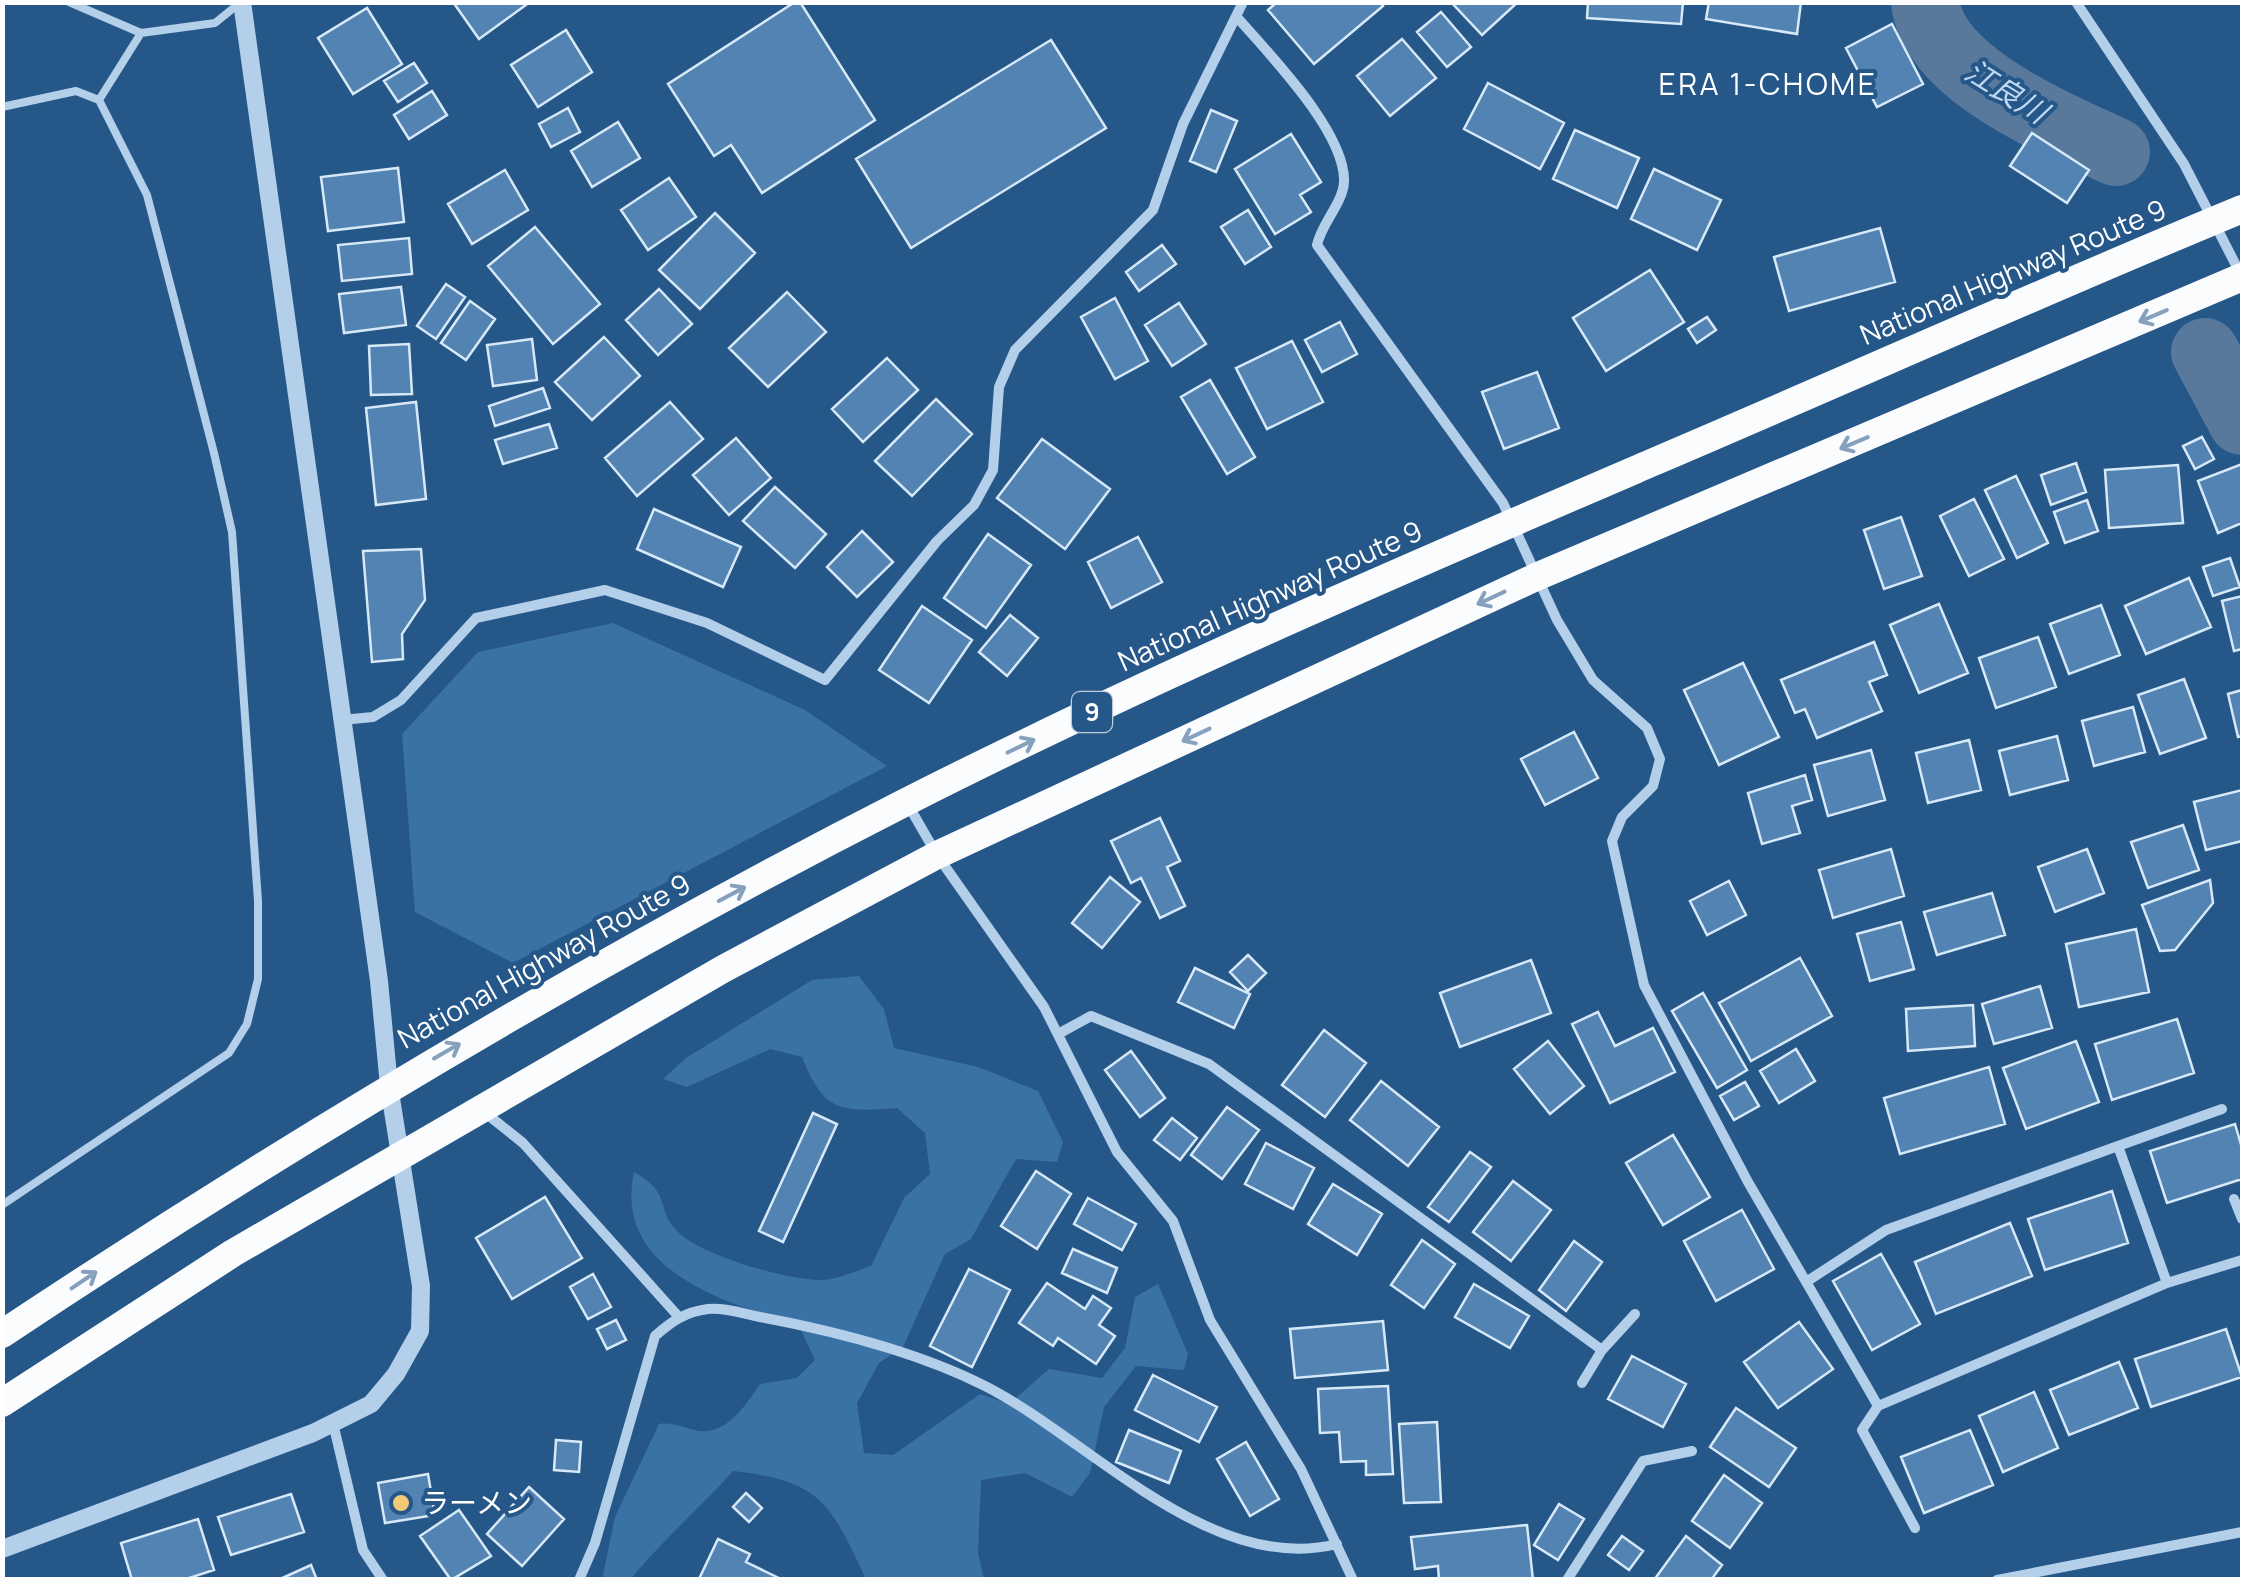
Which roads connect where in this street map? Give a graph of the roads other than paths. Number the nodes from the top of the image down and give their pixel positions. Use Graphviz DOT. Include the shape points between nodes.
graph roads {
  1 [pos="69,2"];
  2 [pos="242,2"];
  3 [pos="1243,2"];
  4 [pos="2076,2"];
  5 [pos="1236,16"];
  6 [pos="141,33"];
  7 [pos="99,100"];
  8 [pos="2,108"];
  9 [pos="2242,209"];
  10 [pos="2212,222"];
  11 [pos="2242,278"];
  12 [pos="1513,523"];
  13 [pos="1536,578"];
  14 [pos="342,720"];
  15 [pos="906,802"];
  16 [pos="937,856"];
  17 [pos="1058,1034"];
  18 [pos="389,1086"];
  19 [pos="2222,1109"];
  20 [pos="483,1111"];
  21 [pos="2118,1146"];
  22 [pos="400,1160"];
  23 [pos="2234,1198"];
  24 [pos="2,1205"];
  25 [pos="2242,1219"];
  26 [pos="2242,1260"];
  27 [pos="1806,1282"];
  28 [pos="2167,1282"];
  29 [pos="1635,1314"];
  30 [pos="678,1316"];
  31 [pos="2,1334"];
  32 [pos="1602,1350"];
  33 [pos="1582,1383"];
  34 [pos="2,1402"];
  35 [pos="1878,1406"];
  36 [pos="333,1423"];
  37 [pos="1692,1451"];
  38 [pos="1915,1528"];
  39 [pos="2242,1532"];
  40 [pos="1336,1544"];
  41 [pos="2,1549"];
  42 [pos="383,1580"];
  43 [pos="579,1580"];
  44 [pos="1354,1580"];
  45 [pos="1567,1580"];
  46 [pos="1997,1580"];
  1 -- 6 [label="lane"];
  2 -- 6 [label="lane" via="215,23"];
  2 -- 14 [label="street"];
  3 -- 5 [label="street"];
  4 -- 10 [label="street" via="2184,164"];
  5 -- 12 [label="street" via="1286,74 1340,154 1344,186 1317,245"];
  5 -- 14 [label="street" via="1183,124 1153,210 1015,350 999,387 992,470 974,504 825,680 708,623 605,590 476,618 401,700 373,716"];
  6 -- 7 [label="lane"];
  7 -- 8 [label="lane" via="76,91"];
  7 -- 24 [label="lane" via="147,194 232,532 258,979 246,1024 229,1053"];
  9 -- 10 [label="highway, National Highway Route 9 / 9"];
  10 -- 11 [label="street"];
  10 -- 12 [label="highway, National Highway Route 9 / 9"];
  11 -- 13 [label="highway, 9, one-way"];
  12 -- 13 [label="street"];
  15 -- 12 [label="highway, National Highway Route 9 / 9, one-way"];
  13 -- 16 [label="highway, 9, one-way"];
  13 -- 27 [label="street" via="1594,680 1647,728 1660,760 1653,786 1622,816 1612,841 1644,985"];
  14 -- 18 [label="street"];
  15 -- 16 [label="street"];
  18 -- 15 [label="highway, National Highway Route 9 / 9, one-way" via="662,930"];
  16 -- 17 [label="street"];
  16 -- 20 [label="highway, 9" via="723,968"];
  17 -- 32 [label="street" via="1091,1016 1209,1064"];
  17 -- 40 [label="street" via="1117,1152 1173,1221 1210,1320 1301,1468"];
  18 -- 22 [label="street"];
  31 -- 18 [label="highway, National Highway Route 9 / 9, one-way"];
  19 -- 21 [label="street"];
  20 -- 22 [label="highway, 9"];
  20 -- 30 [label="street" via="523,1144"];
  21 -- 27 [label="street" via="1886,1230"];
  21 -- 28 [label="street"];
  22 -- 34 [label="highway, 9" via="233,1253"];
  22 -- 36 [label="street" via="421,1286 420,1331 371,1404"];
  23 -- 25 [label="street"];
  26 -- 28 [label="street"];
  27 -- 35 [label="street"];
  28 -- 35 [label="street"];
  29 -- 32 [label="street"];
  30 -- 40 [label="street" via="712,1308 837,1332 986,1386 1208,1526 1311,1550"];
  30 -- 43 [label="street" via="655,1336"];
  32 -- 33 [label="street"];
  35 -- 38 [label="street" via="1862,1430"];
  36 -- 41 [label="street"];
  36 -- 42 [label="street" via="363,1550"];
  37 -- 45 [label="street" via="1643,1461"];
  39 -- 46 [label="street"];
  40 -- 44 [label="street"];
}
